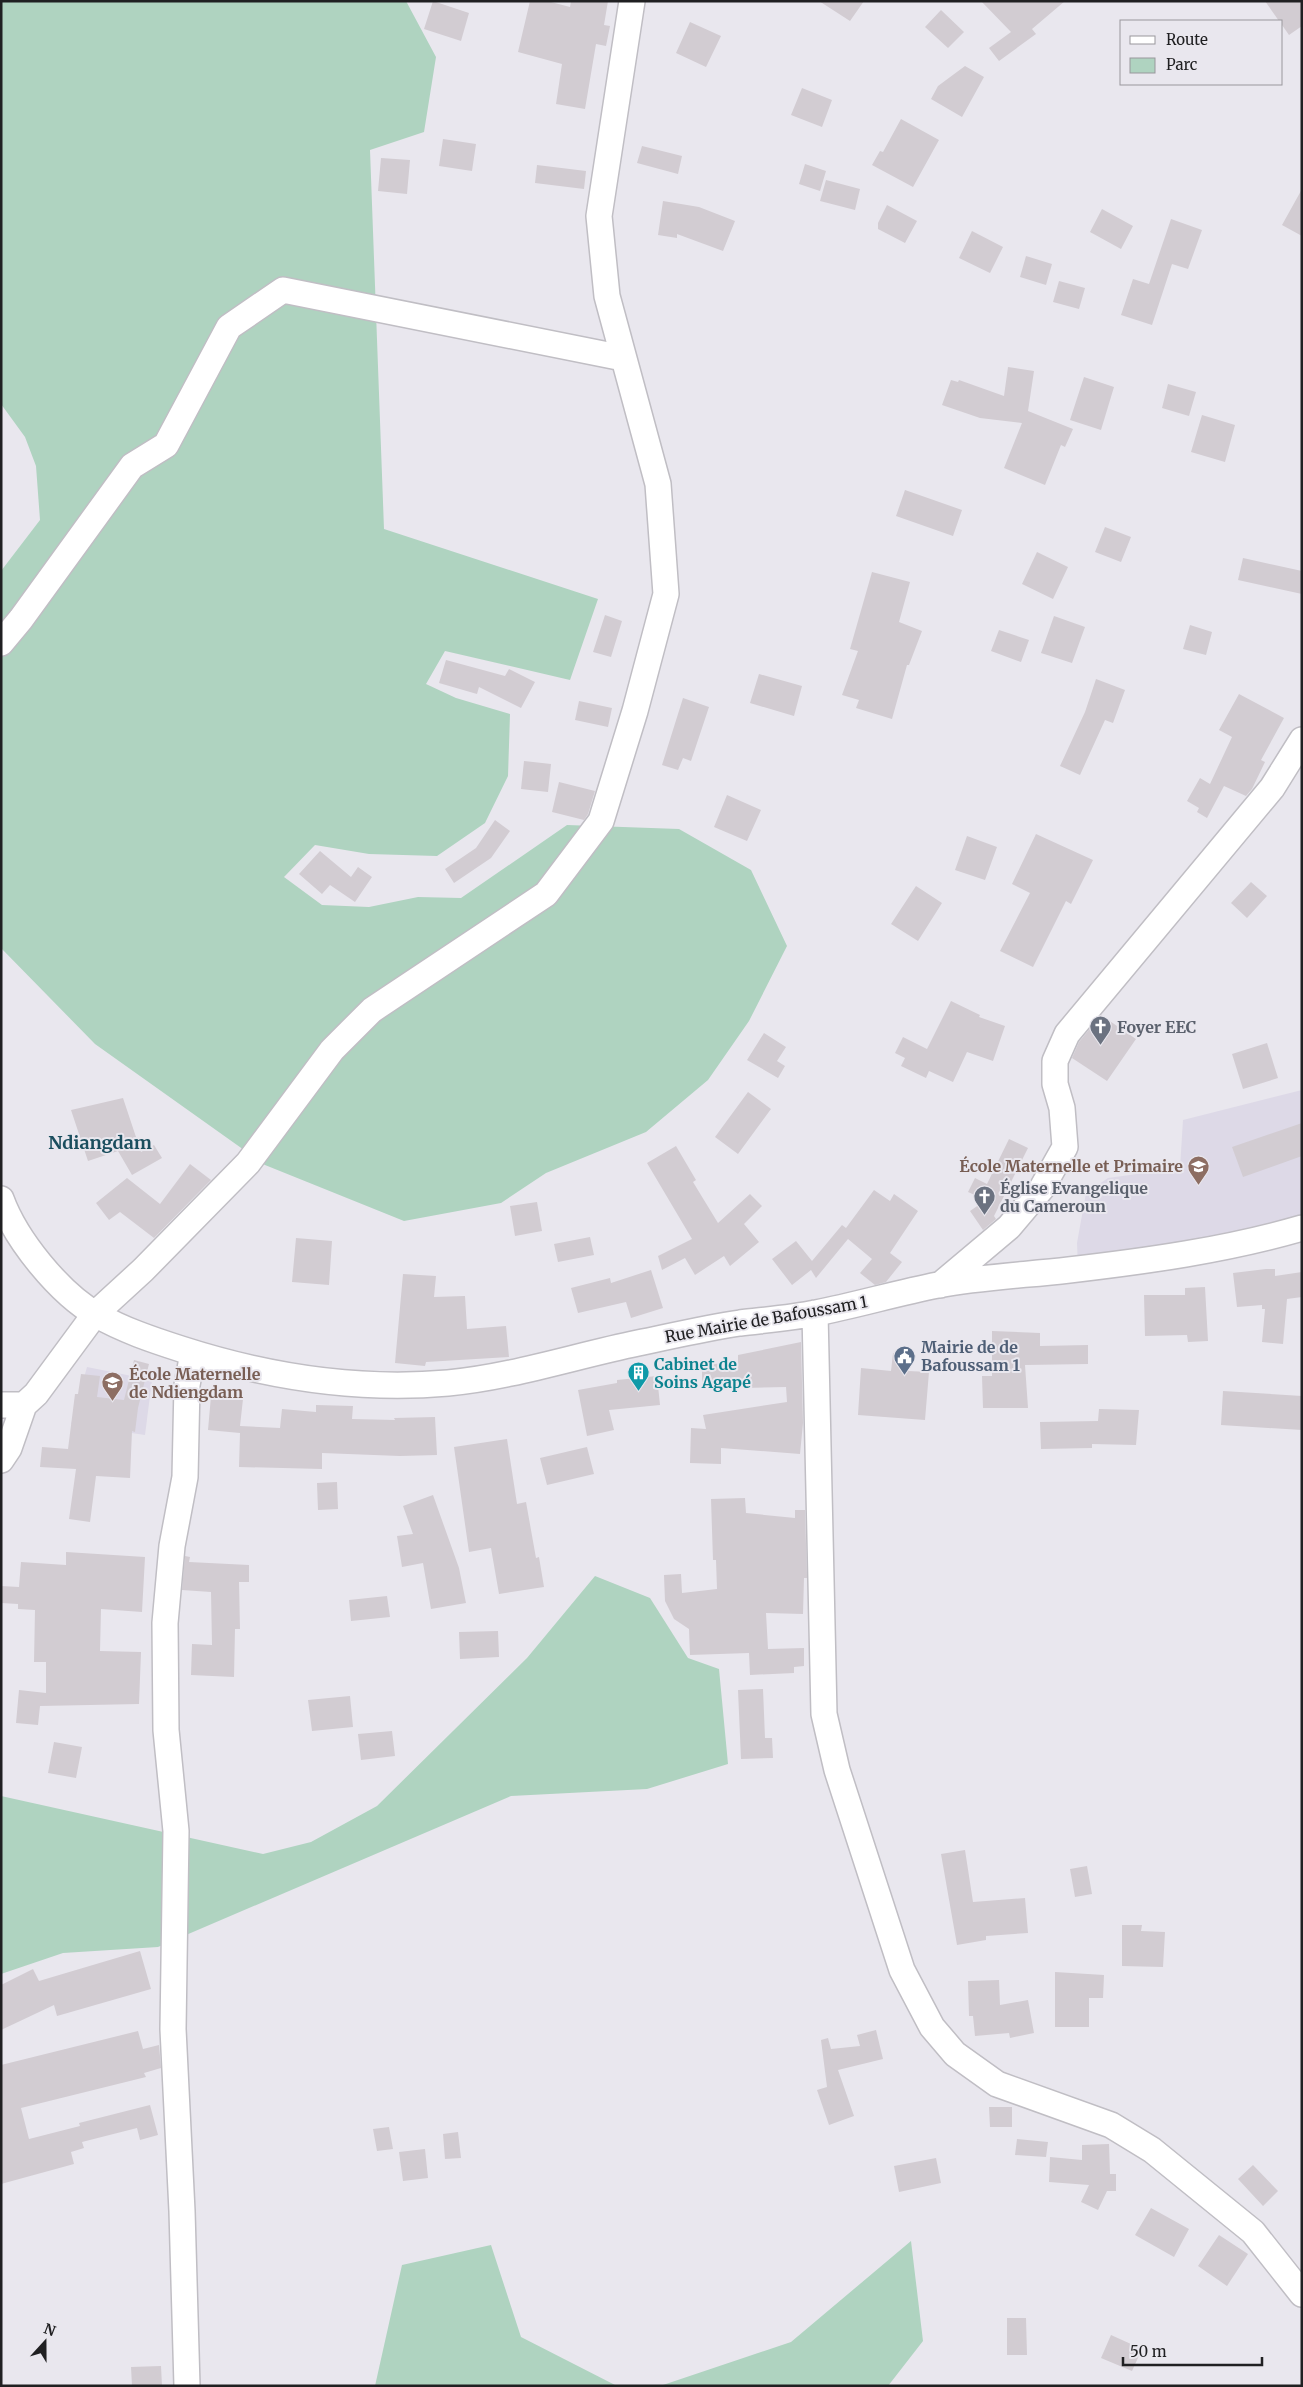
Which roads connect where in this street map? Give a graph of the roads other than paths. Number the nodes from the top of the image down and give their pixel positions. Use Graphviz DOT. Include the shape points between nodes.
graph roads {
  1 [pos="632,1"];
  2 [pos="624,358"];
  3 [pos="1,643"];
  4 [pos="1302,740"];
  5 [pos="3,1208"];
  6 [pos="1302,1228"];
  7 [pos="940,1285"];
  8 [pos="815,1313"];
  9 [pos="95,1314"];
  10 [pos="193,1353"];
  11 [pos="13,1405"];
  12 [pos="1,1460"];
  13 [pos="1302,2294"];
  14 [pos="187,2386"];
  1 -- 2 [label="street" via="598,216 608,296"];
  2 -- 3 [label="street" via="283,290 229,327 166,445 132,466"];
  2 -- 9 [label="street" via="658,484 666,594 601,821 546,894 372,1010 332,1050 248,1163"];
  4 -- 7 [label="street" via="1272,788 1067,1034 1055,1061 1064,1147 1042,1188 1009,1227"];
  5 -- 9 [label="street, Rue Mairie de Bafoussam 1" via="46,1271"];
  6 -- 7 [label="street, Rue Mairie de Bafoussam 1" via="1227,1247"];
  7 -- 8 [label="street, Rue Mairie de Bafoussam 1"];
  8 -- 10 [label="street, Rue Mairie de Bafoussam 1" via="675,1335 451,1382 373,1385 323,1382 273,1375"];
  8 -- 13 [label="street" via="824,1714 837,1770 902,1970 932,2027 954,2054 997,2084 1111,2126 1152,2150 1253,2232"];
  9 -- 10 [label="street, Rue Mairie de Bafoussam 1" via="133,1332"];
  9 -- 11 [label="street" via="36,1394"];
  10 -- 14 [label="street" via="187,1385 185,1476 172,1546 165,1623 166,1730 176,1831 173,2029"];
  11 -- 12 [label="street" via="9,1448"];
}
